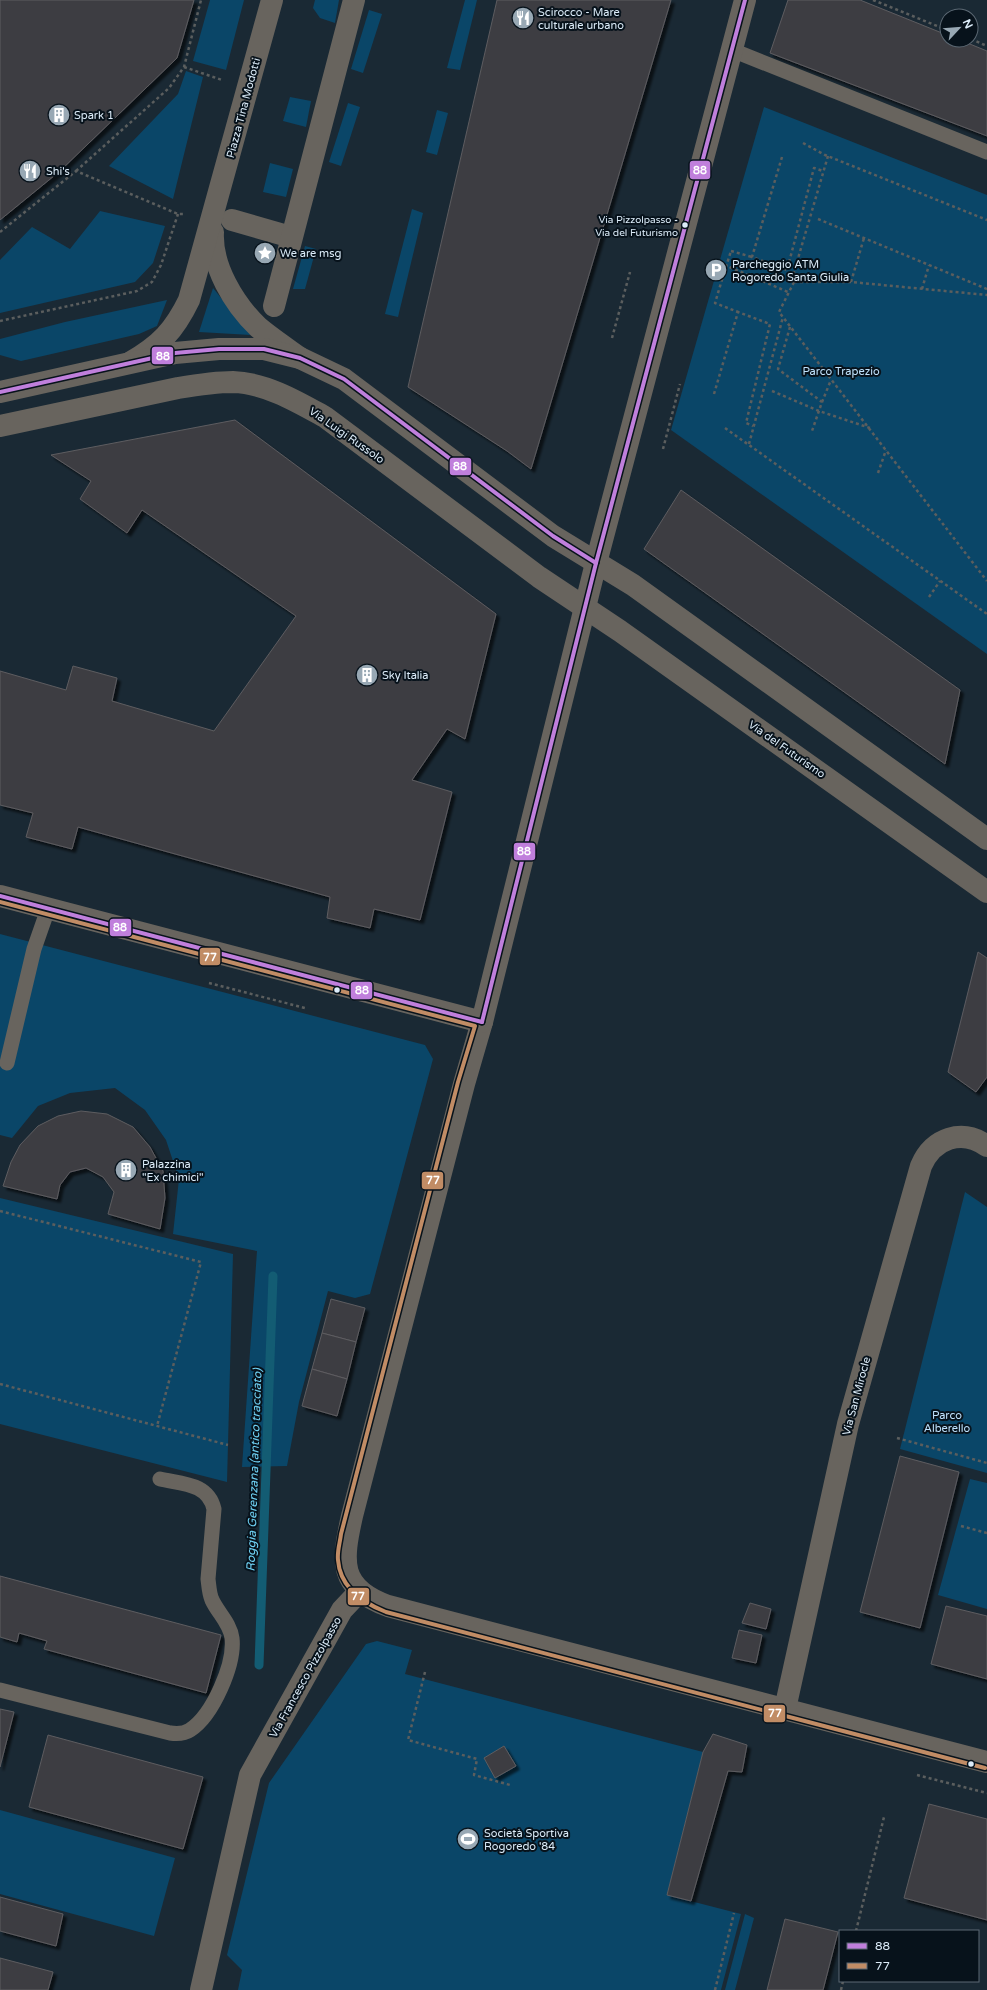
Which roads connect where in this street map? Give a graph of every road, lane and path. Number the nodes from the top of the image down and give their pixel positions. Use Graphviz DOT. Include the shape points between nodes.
graph roads {
  1 [pos="201,0"];
  2 [pos="272,0"];
  3 [pos="354,0"];
  4 [pos="745,0"];
  5 [pos="873,0"];
  6 [pos="939,27"];
  7 [pos="732,50"];
  8 [pos="184,67"];
  9 [pos="209,76"];
  10 [pos="803,143"];
  11 [pos="987,152"];
  12 [pos="828,156"];
  13 [pos="782,157"];
  14 [pos="76,171"];
  15 [pos="823,172"];
  16 [pos="223,219"];
  17 [pos="818,219"];
  18 [pos="987,220"];
  19 [pos="0,232"];
  20 [pos="292,236"];
  21 [pos="864,238"];
  22 [pos="752,257"];
  23 [pos="713,260"];
  24 [pos="929,265"];
  25 [pos="630,272"];
  26 [pos="794,282"];
  27 [pos="851,282"];
  28 [pos="922,289"];
  29 [pos="987,289"];
  30 [pos="788,292"];
  31 [pos="987,296"];
  32 [pos="274,306"];
  33 [pos="738,312"];
  34 [pos="783,317"];
  35 [pos="0,321"];
  36 [pos="790,326"];
  37 [pos="612,338"];
  38 [pos="300,358"];
  39 [pos="130,363"];
  40 [pos="831,379"];
  41 [pos="680,384"];
  42 [pos="772,391"];
  43 [pos="0,392"];
  44 [pos="714,394"];
  45 [pos="822,402"];
  46 [pos="819,411"];
  47 [pos="0,426"];
  48 [pos="753,426"];
  49 [pos="725,428"];
  50 [pos="870,428"];
  51 [pos="812,431"];
  52 [pos="749,444"];
  53 [pos="663,449"];
  54 [pos="886,450"];
  55 [pos="878,473"];
  56 [pos="596,562"];
  57 [pos="940,580"];
  58 [pos="987,581"];
  59 [pos="929,597"];
  60 [pos="586,607"];
  61 [pos="987,614"];
  62 [pos="987,839"];
  63 [pos="987,892"];
  64 [pos="0,896"];
  65 [pos="48,909"];
  66 [pos="209,983"];
  67 [pos="305,1008"];
  68 [pos="482,1022"];
  69 [pos="7,1063"];
  70 [pos="987,1146"];
  71 [pos="0,1212"];
  72 [pos="0,1384"];
  73 [pos="157,1426"];
  74 [pos="897,1438"];
  75 [pos="228,1445"];
  76 [pos="987,1463"];
  77 [pos="160,1478"];
  78 [pos="961,1526"];
  79 [pos="987,1533"];
  80 [pos="360,1592"];
  81 [pos="425,1672"];
  82 [pos="0,1690"];
  83 [pos="785,1709"];
  84 [pos="987,1762"];
  85 [pos="917,1775"];
  86 [pos="510,1785"];
  87 [pos="987,1793"];
  88 [pos="884,1818"];
  89 [pos="734,1913"];
  90 [pos="856,1930"];
  91 [pos="201,1990"];
  92 [pos="715,1990"];
  1 -- 8 [label="path"];
  2 -- 16 [label="street, Piazza Tina Modotti"];
  3 -- 20 [label="street"];
  4 -- 7 [label="street"];
  5 -- 6 [label="path"];
  7 -- 11 [label="lane"];
  7 -- 56 [label="street"];
  8 -- 9 [label="path"];
  8 -- 14 [label="path" via="170,88"];
  10 -- 12 [label="path"];
  12 -- 15 [label="path"];
  12 -- 18 [label="path"];
  13 -- 22 [label="path"];
  14 -- 19 [label="path"];
  14 -- 35 [label="path" via="178,214 162,265 152,282 137,291"];
  15 -- 22 [label="path" via="814,168 787,270"];
  15 -- 26 [label="path" via="792,280"];
  16 -- 20 [label="street"];
  16 -- 38 [label="street, Piazza Tina Modotti" via="212,241 216,260 232,294 258,326"];
  16 -- 39 [label="street, Piazza Tina Modotti" via="180,319 159,344"];
  17 -- 21 [label="path"];
  20 -- 32 [label="street"];
  21 -- 24 [label="path"];
  21 -- 27 [label="path"];
  22 -- 33 [label="path, bridge" via="731,252 715,303"];
  23 -- 30 [label="path"];
  24 -- 28 [label="path"];
  24 -- 29 [label="path"];
  25 -- 37 [label="path"];
  26 -- 27 [label="path"];
  26 -- 30 [label="path"];
  27 -- 28 [label="path"];
  28 -- 31 [label="path"];
  30 -- 34 [label="path" via="779,312"];
  33 -- 44 [label="path"];
  33 -- 48 [label="path" via="770,324 746,423"];
  34 -- 36 [label="path"];
  34 -- 48 [label="path"];
  36 -- 40 [label="path"];
  36 -- 45 [label="path" via="778,369"];
  38 -- 39 [label="street" via="264,349 219,349 175,353"];
  38 -- 56 [label="street" via="344,379 553,536"];
  39 -- 43 [label="street"];
  40 -- 45 [label="path"];
  40 -- 50 [label="path"];
  41 -- 53 [label="path"];
  42 -- 46 [label="path"];
  45 -- 46 [label="path"];
  46 -- 50 [label="path"];
  46 -- 51 [label="path"];
  47 -- 60 [label="street, Via Luigi Russolo" via="178,388 234,382 261,387 292,398 326,417 539,576"];
  48 -- 52 [label="path"];
  49 -- 52 [label="path"];
  50 -- 54 [label="path"];
  52 -- 57 [label="path"];
  54 -- 55 [label="path"];
  54 -- 58 [label="path"];
  56 -- 60 [label="street"];
  56 -- 62 [label="street"];
  57 -- 59 [label="path"];
  57 -- 61 [label="path"];
  60 -- 63 [label="street, Via del Futurismo"];
  60 -- 68 [label="street"];
  64 -- 65 [label="street"];
  65 -- 68 [label="street"];
  65 -- 69 [label="lane" via="34,949"];
  66 -- 67 [label="path"];
  68 -- 80 [label="street" via="347,1536 344,1561 349,1576"];
  70 -- 83 [label="street, Via San Mirocle" via="969,1137 949,1138 930,1150 921,1166 848,1424"];
  71 -- 73 [label="path" via="200,1262"];
  72 -- 73 [label="path"];
  73 -- 75 [label="path"];
  74 -- 76 [label="path"];
  77 -- 82 [label="lane" via="204,1490 214,1509 209,1590 218,1610 230,1627 232,1653 221,1689 205,1713 190,1730 181,1734 170,1734"];
  78 -- 79 [label="path"];
  80 -- 83 [label="street" via="388,1606"];
  80 -- 91 [label="street, Via Francesco Pizzolpasso" via="342,1610 250,1775"];
  81 -- 86 [label="path" via="408,1740 478,1758 474,1775"];
  83 -- 84 [label="street"];
  85 -- 87 [label="path"];
  88 -- 90 [label="path"];
  89 -- 92 [label="path"];
}
